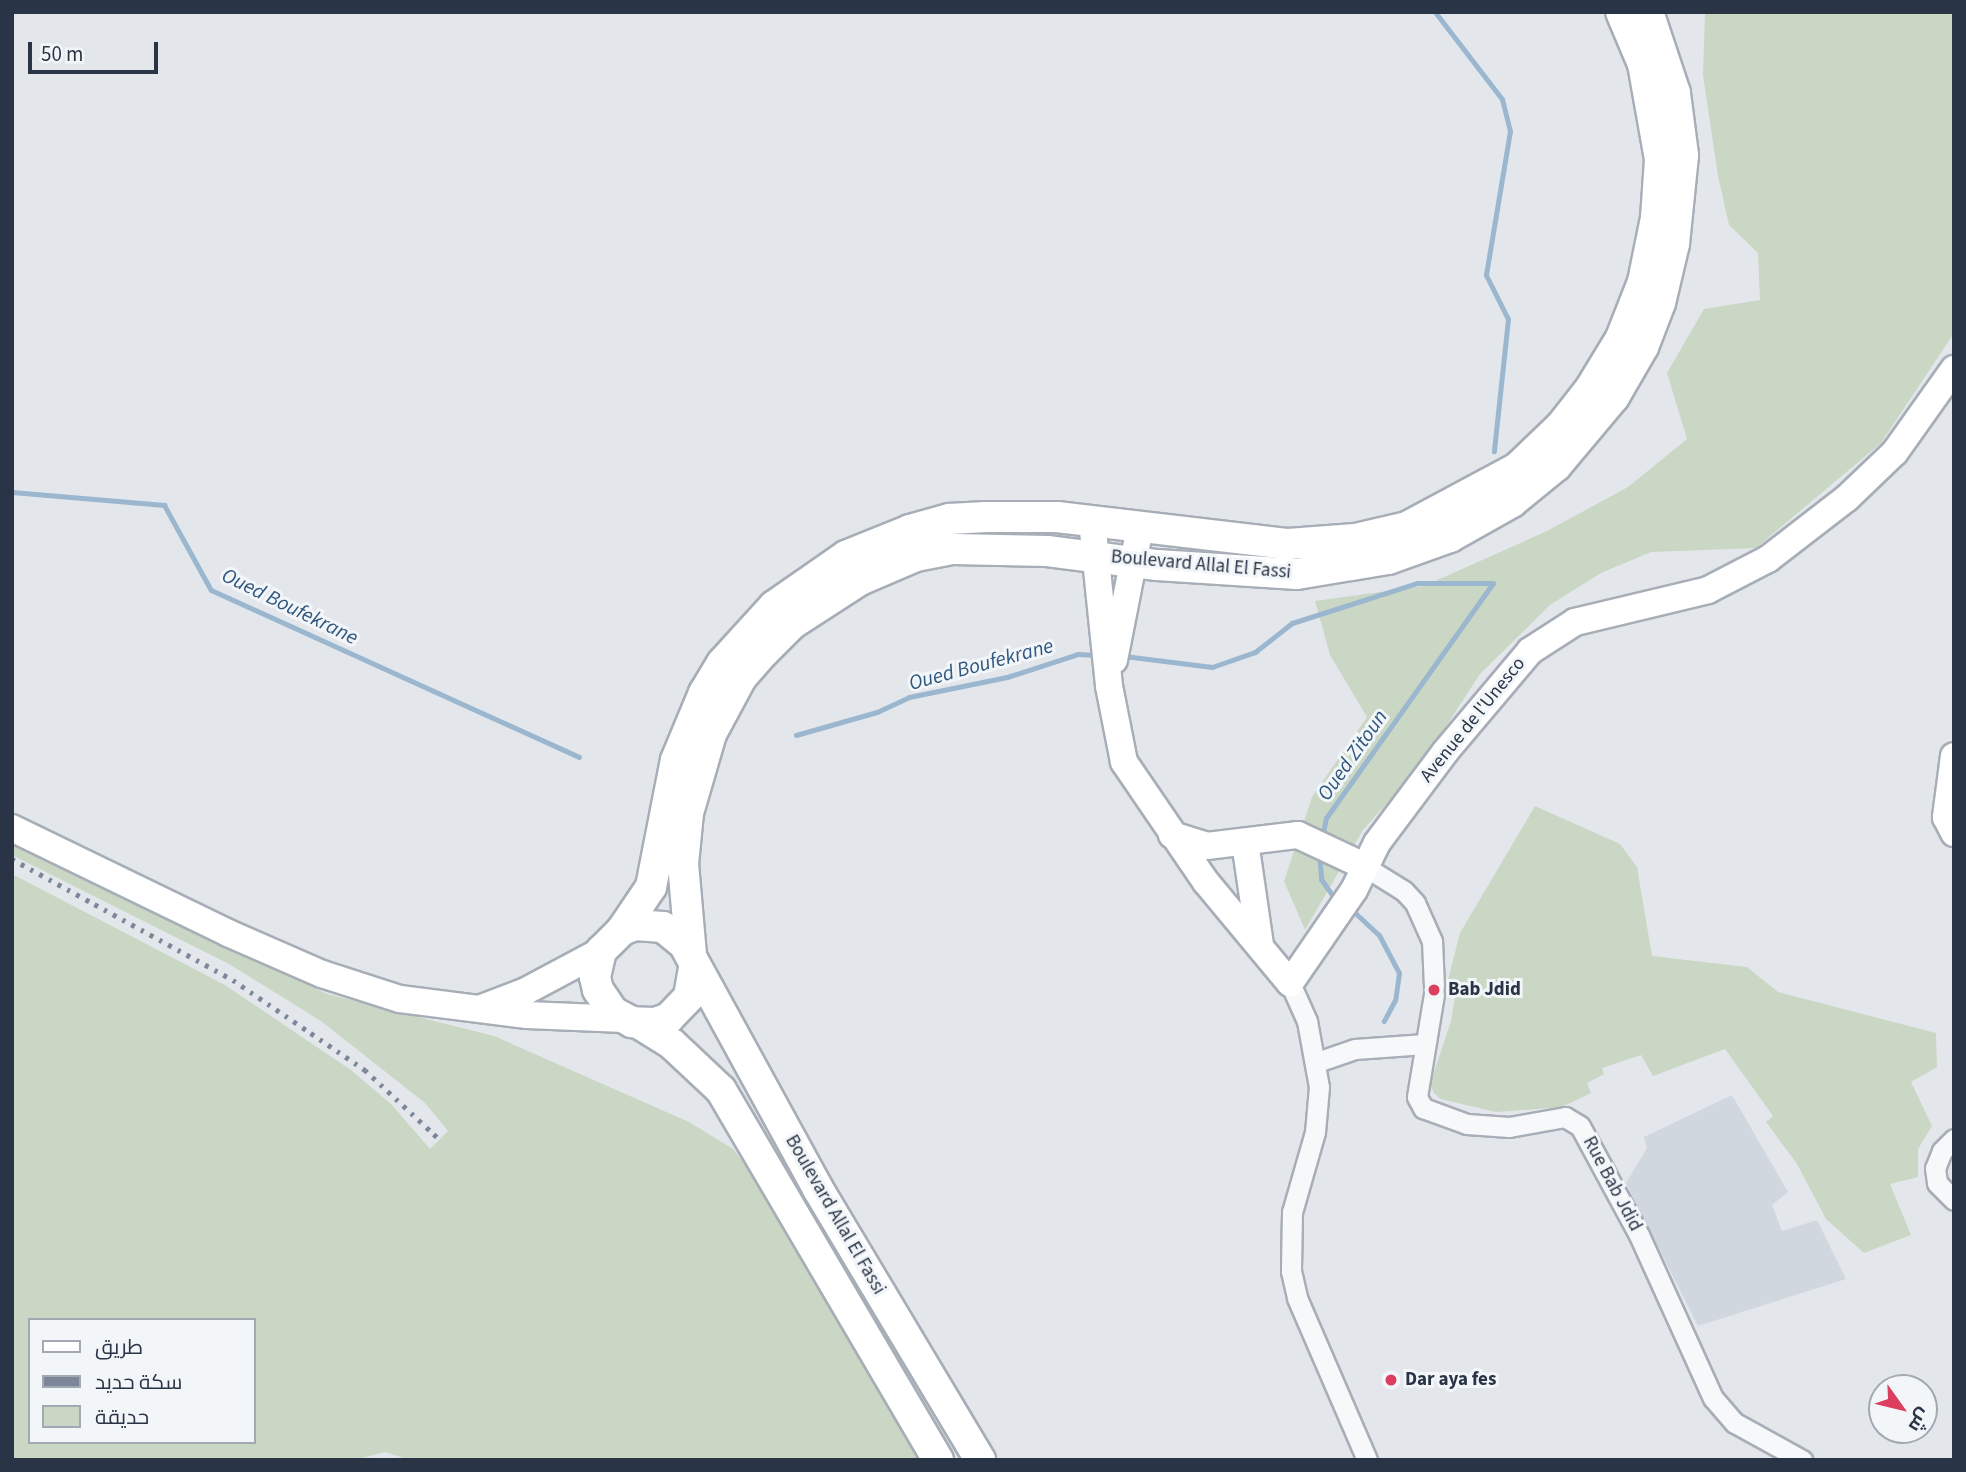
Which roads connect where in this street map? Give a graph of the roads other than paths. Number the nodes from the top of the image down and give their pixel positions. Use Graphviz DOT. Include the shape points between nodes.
graph roads {
  1 [pos="1621,12"];
  2 [pos="1648,12"];
  3 [pos="1671,157"];
  4 [pos="1954,369"];
  5 [pos="1092,521"];
  6 [pos="1140,527"];
  7 [pos="1094,556"];
  8 [pos="1132,560"];
  9 [pos="1109,686"];
  10 [pos="1954,756"];
  11 [pos="12,828"];
  12 [pos="1954,833"];
  13 [pos="1172,835"];
  14 [pos="1245,842"];
  15 [pos="1353,870"];
  16 [pos="622,930"];
  17 [pos="1260,945"];
  18 [pos="601,951"];
  19 [pos="693,961"];
  20 [pos="1290,984"];
  21 [pos="477,1010"];
  22 [pos="632,1021"];
  23 [pos="1425,1044"];
  24 [pos="1317,1062"];
  25 [pos="1954,1139"];
  26 [pos="1954,1200"];
  27 [pos="938,1460"];
  28 [pos="980,1460"];
  29 [pos="1367,1460"];
  30 [pos="1802,1460"];
  1 -- 3 [label="main road, Boulevard Allal El Fassi" via="1643,64"];
  2 -- 3 [label="main road, Boulevard Allal El Fassi" via="1675,93"];
  3 -- 6 [label="main road, Boulevard Allal El Fassi" via="1643,282 1620,338 1561,426 1517,468 1407,527 1354,540 1288,544"];
  3 -- 8 [label="main road, Boulevard Allal El Fassi" via="1674,244 1660,303 1643,347 1588,432 1556,467 1512,502 1450,537 1388,559 1297,574"];
  4 -- 15 [label="main road, Avenue de l'Unesco" via="1895,453 1847,498 1768,559 1708,590 1575,622 1530,651"];
  5 -- 6 [label="main road, Boulevard Allal El Fassi"];
  5 -- 7 [label="main road"];
  5 -- 16 [label="main road, Boulevard Allal El Fassi" via="949,519 846,556 774,606 722,663 690,723 664,808 651,887"];
  6 -- 8 [label="main road"];
  7 -- 8 [label="main road, Boulevard Allal El Fassi"];
  7 -- 9 [label="main road"];
  7 -- 19 [label="main road, Boulevard Allal El Fassi" via="1000,548 916,556 822,602 764,652 741,678 710,734 688,813 683,892"];
  8 -- 9 [label="main road"];
  9 -- 13 [label="main road" via="1124,762"];
  10 -- 12 [label="main road" via="1946,817"];
  11 -- 21 [label="main road" via="322,974 400,999"];
  13 -- 14 [label="main road, Rue Bab Jdid" via="1207,846"];
  13 -- 17 [label="main road"];
  14 -- 15 [label="main road, Rue Bab Jdid" via="1298,835"];
  14 -- 17 [label="main road"];
  15 -- 20 [label="main road, Avenue de l'Unesco" via="1332,923"];
  15 -- 23 [label="street, Rue Bab Jdid" via="1404,891 1415,903 1432,941 1434,990"];
  16 -- 18 [label="main road"];
  16 -- 19 [label="main road" via="635,925 663,927 684,944"];
  17 -- 20 [label="main road"];
  18 -- 21 [label="main road" via="526,991"];
  18 -- 22 [label="main road" via="595,977 598,990 613,1012"];
  19 -- 22 [label="main road" via="690,997 681,1009 662,1020"];
  19 -- 28 [label="main road, Boulevard Allal El Fassi" via="818,1189"];
  20 -- 24 [label="street" via="1307,1021"];
  21 -- 22 [label="main road"];
  22 -- 27 [label="main road, Boulevard Allal El Fassi" via="672,1044 720,1090"];
  23 -- 24 [label="street" via="1355,1049"];
  23 -- 30 [label="street, Rue Bab Jdid" via="1417,1097 1432,1113 1467,1124 1509,1127 1565,1117 1580,1126 1639,1235 1713,1398 1735,1423"];
  24 -- 29 [label="street" via="1318,1113 1292,1212 1291,1271 1297,1297"];
  25 -- 26 [label="street" via="1935,1168 1937,1183"];
}
